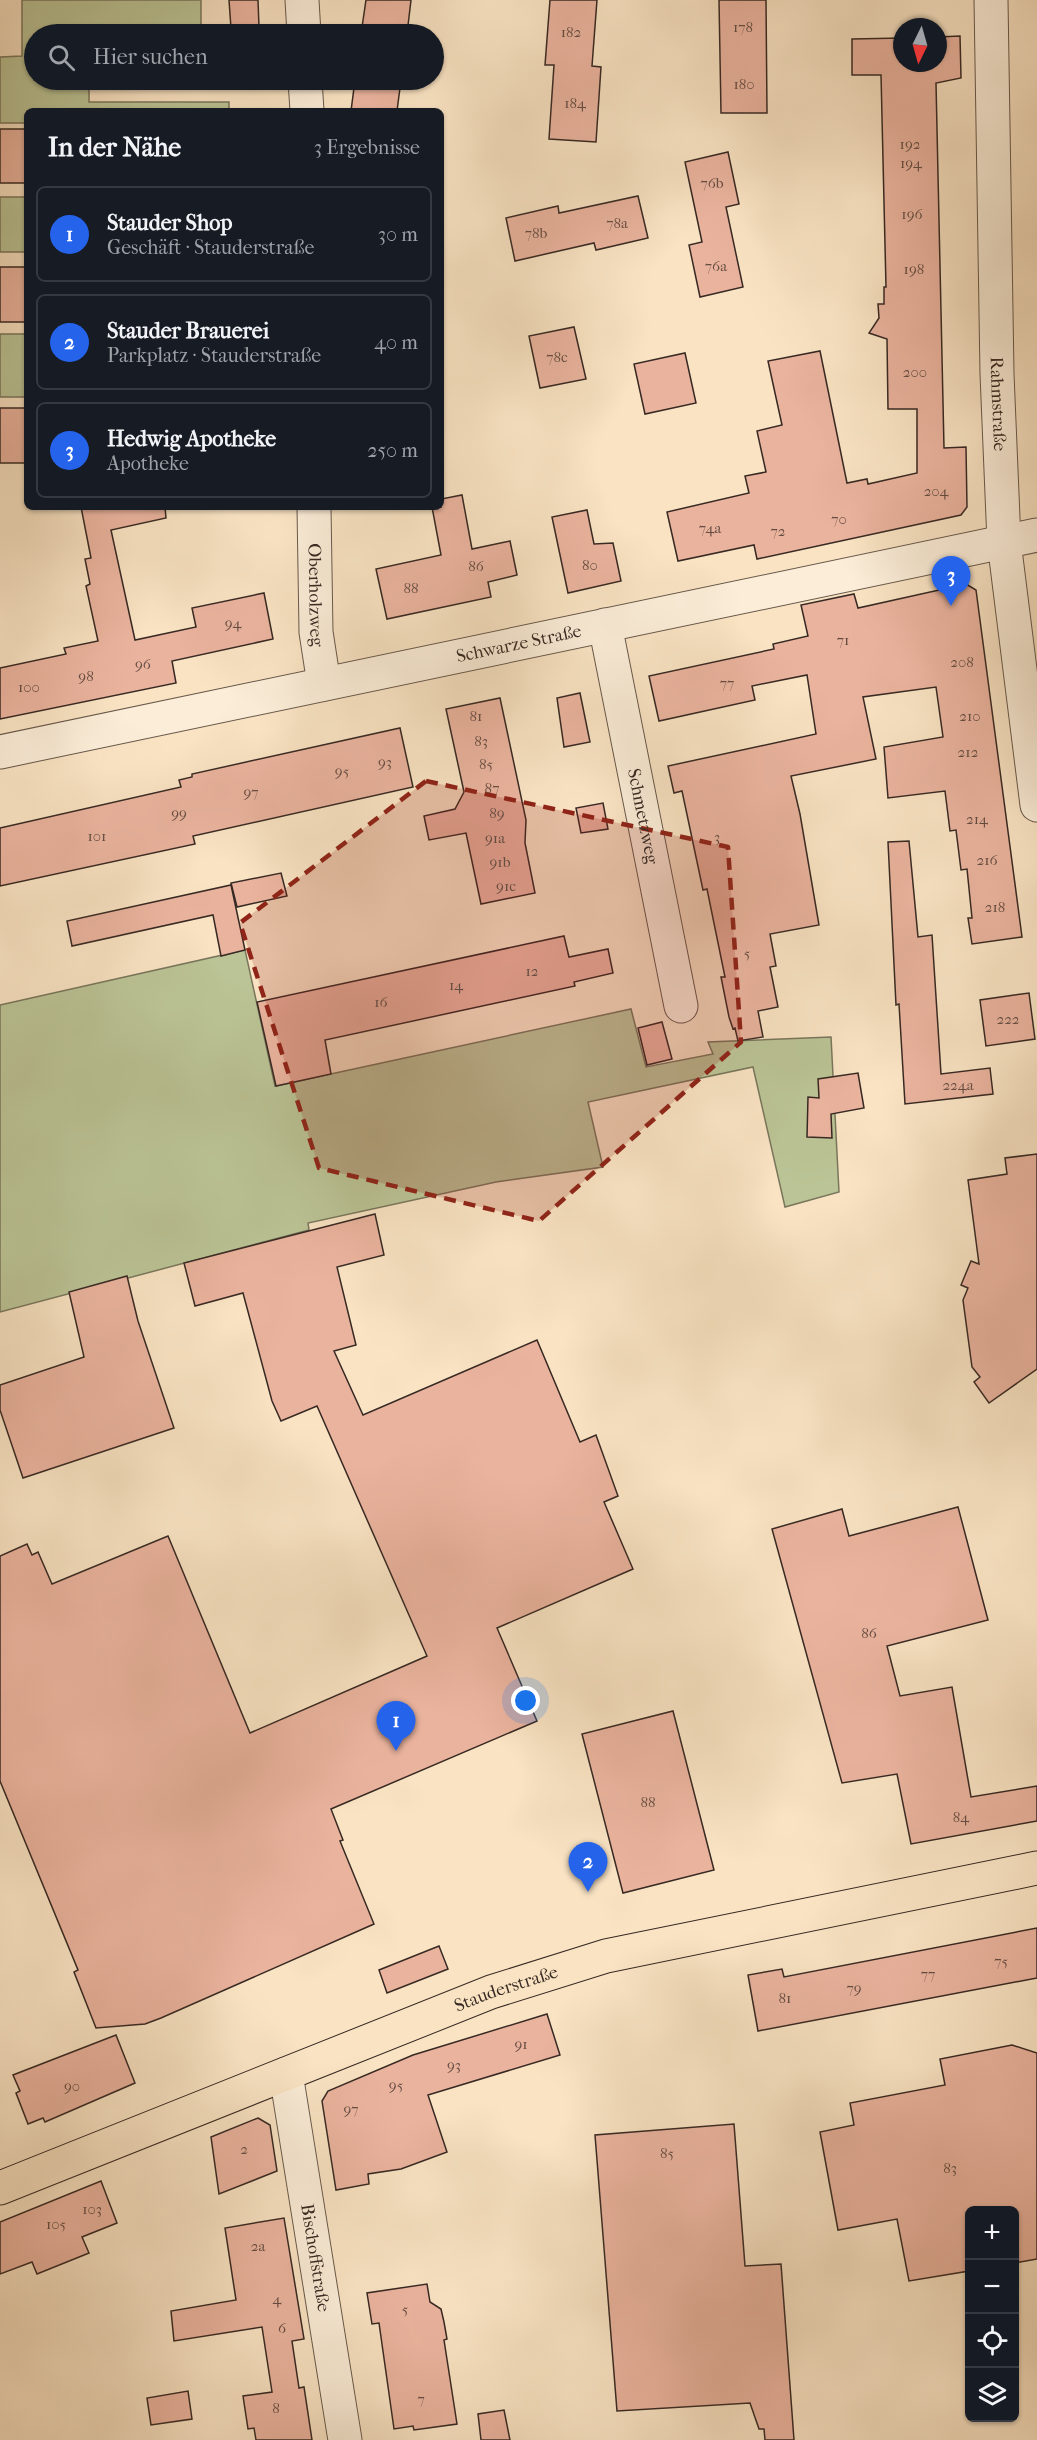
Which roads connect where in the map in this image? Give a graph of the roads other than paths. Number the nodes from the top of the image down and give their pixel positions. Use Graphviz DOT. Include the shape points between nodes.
graph roads {
  1 [pos="302,0"];
  2 [pos="991,0"];
  3 [pos="303,24"];
  4 [pos="306,90"];
  5 [pos="307,108"];
  6 [pos="314,510"];
  7 [pos="1037,535"];
  8 [pos="1004,542"];
  9 [pos="605,625"];
  10 [pos="324,684"];
  11 [pos="0,752"];
  12 [pos="1037,805"];
  13 [pos="681,1006"];
  14 [pos="1037,1868"];
  15 [pos="286,2074"];
  16 [pos="0,2188"];
  17 [pos="345,2440"];
  1 -- 3 [label="street"];
  2 -- 8 [label="street, Rahmstraße"];
  4 -- 5 [label="street"];
  6 -- 10 [label="street, Oberholzweg" via="316,632"];
  7 -- 8 [label="street, Schwarze Straße"];
  8 -- 9 [label="street, Schwarze Straße"];
  8 -- 12 [label="street, Rahmstraße"];
  9 -- 10 [label="street, Schwarze Straße"];
  9 -- 13 [label="street, Schmetzweg"];
  10 -- 11 [label="street, Schwarze Straße"];
  14 -- 15 [label="main road, Stauderstraße" via="606,1956 491,1992"];
  15 -- 16 [label="main road, Stauderstraße"];
  15 -- 17 [label="street, Bischoffstraße"];
}
